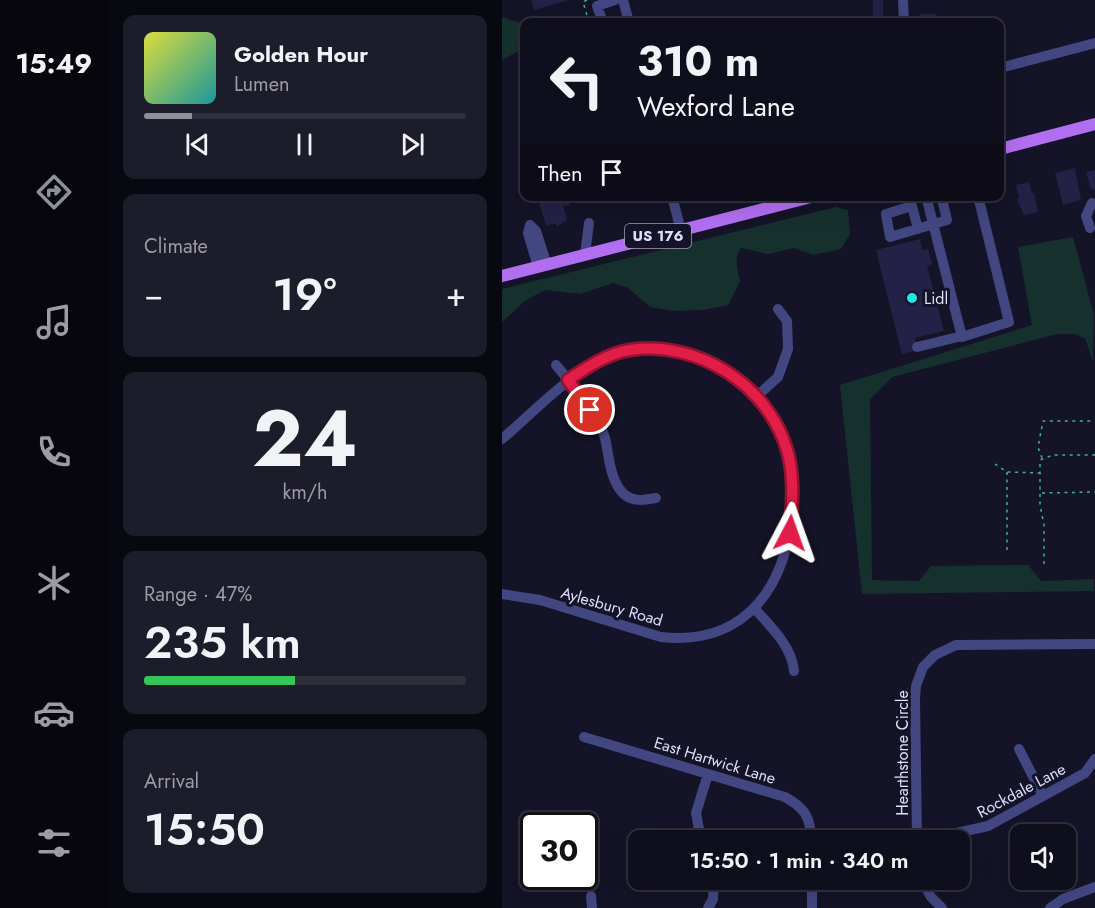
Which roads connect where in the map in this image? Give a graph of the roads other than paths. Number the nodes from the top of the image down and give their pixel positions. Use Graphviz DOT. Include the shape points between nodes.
graph roads {
  1 [pos="615,0"];
  2 [pos="623,0"];
  3 [pos="903,0"];
  4 [pos="602,18"];
  5 [pos="628,18"];
  6 [pos="904,18"];
  7 [pos="1094,43"];
  8 [pos="1004,67"];
  9 [pos="1094,124"];
  10 [pos="1004,147"];
  11 [pos="673,201"];
  12 [pos="793,201"];
  13 [pos="927,201"];
  14 [pos="942,201"];
  15 [pos="979,201"];
  16 [pos="1092,203"];
  17 [pos="589,223"];
  18 [pos="934,225"];
  19 [pos="1090,228"];
  20 [pos="918,229"];
  21 [pos="681,231"];
  22 [pos="585,255"];
  23 [pos="502,276"];
  24 [pos="778,309"];
  25 [pos="962,336"];
  26 [pos="918,346"];
  27 [pos="556,365"];
  28 [pos="568,380"];
  29 [pos="757,396"];
  30 [pos="502,439"];
  31 [pos="656,498"];
  32 [pos="502,594"];
  33 [pos="754,608"];
  34 [pos="1094,644"];
  35 [pos="794,671"];
  36 [pos="584,737"];
  37 [pos="1019,748"];
  38 [pos="1094,759"];
  39 [pos="708,774"];
  40 [pos="1043,796"];
  41 [pos="699,830"];
  42 [pos="811,830"];
  43 [pos="917,830"];
  44 [pos="970,832"];
  45 [pos="1094,887"];
  46 [pos="713,890"];
  47 [pos="812,890"];
  48 [pos="927,890"];
  49 [pos="708,908"];
  50 [pos="812,908"];
  51 [pos="942,908"];
  52 [pos="1050,908"];
  1 -- 4 [label="street" via="597,6"];
  2 -- 5 [label="street"];
  3 -- 6 [label="street"];
  7 -- 8 [label="street"];
  9 -- 10 [label="main road"];
  11 -- 21 [label="street"];
  12 -- 21 [label="main road, US 176"];
  13 -- 18 [label="street"];
  14 -- 18 [label="street" via="947,220"];
  15 -- 25 [label="street" via="1009,322"];
  16 -- 19 [label="street" via="1086,216"];
  17 -- 22 [label="street"];
  18 -- 20 [label="street"];
  18 -- 25 [label="street"];
  21 -- 22 [label="main road, US 176"];
  22 -- 23 [label="main road, US 176"];
  24 -- 29 [label="street" via="787,321 788,350 778,377"];
  25 -- 26 [label="street"];
  27 -- 28 [label="street"];
  28 -- 29 [label="street, Aylesbury Road" via="629,350 655,349 690,354 725,370"];
  28 -- 30 [label="street, Aylesbury Road"];
  28 -- 31 [label="street" via="598,422 616,480 625,495 642,501"];
  29 -- 33 [label="street, Aylesbury Road" via="775,422 787,451 793,484 785,556 777,579"];
  32 -- 33 [label="street, Aylesbury Road" via="540,600 641,632 678,639 712,633"];
  33 -- 35 [label="street" via="776,632 793,659"];
  34 -- 43 [label="street, Hearthstone Circle" via="956,645 935,655 923,667 916,686"];
  36 -- 39 [label="street, East Hartwick Lane"];
  37 -- 40 [label="street"];
  38 -- 40 [label="street, Rockdale Lane" via="1085,772"];
  39 -- 41 [label="street" via="696,813"];
  39 -- 42 [label="street, East Hartwick Lane" via="785,797 805,811"];
  40 -- 44 [label="street, Rockdale Lane"];
  45 -- 52 [label="street" via="1063,898"];
  46 -- 49 [label="street"];
  47 -- 50 [label="street"];
  48 -- 51 [label="street"];
}
